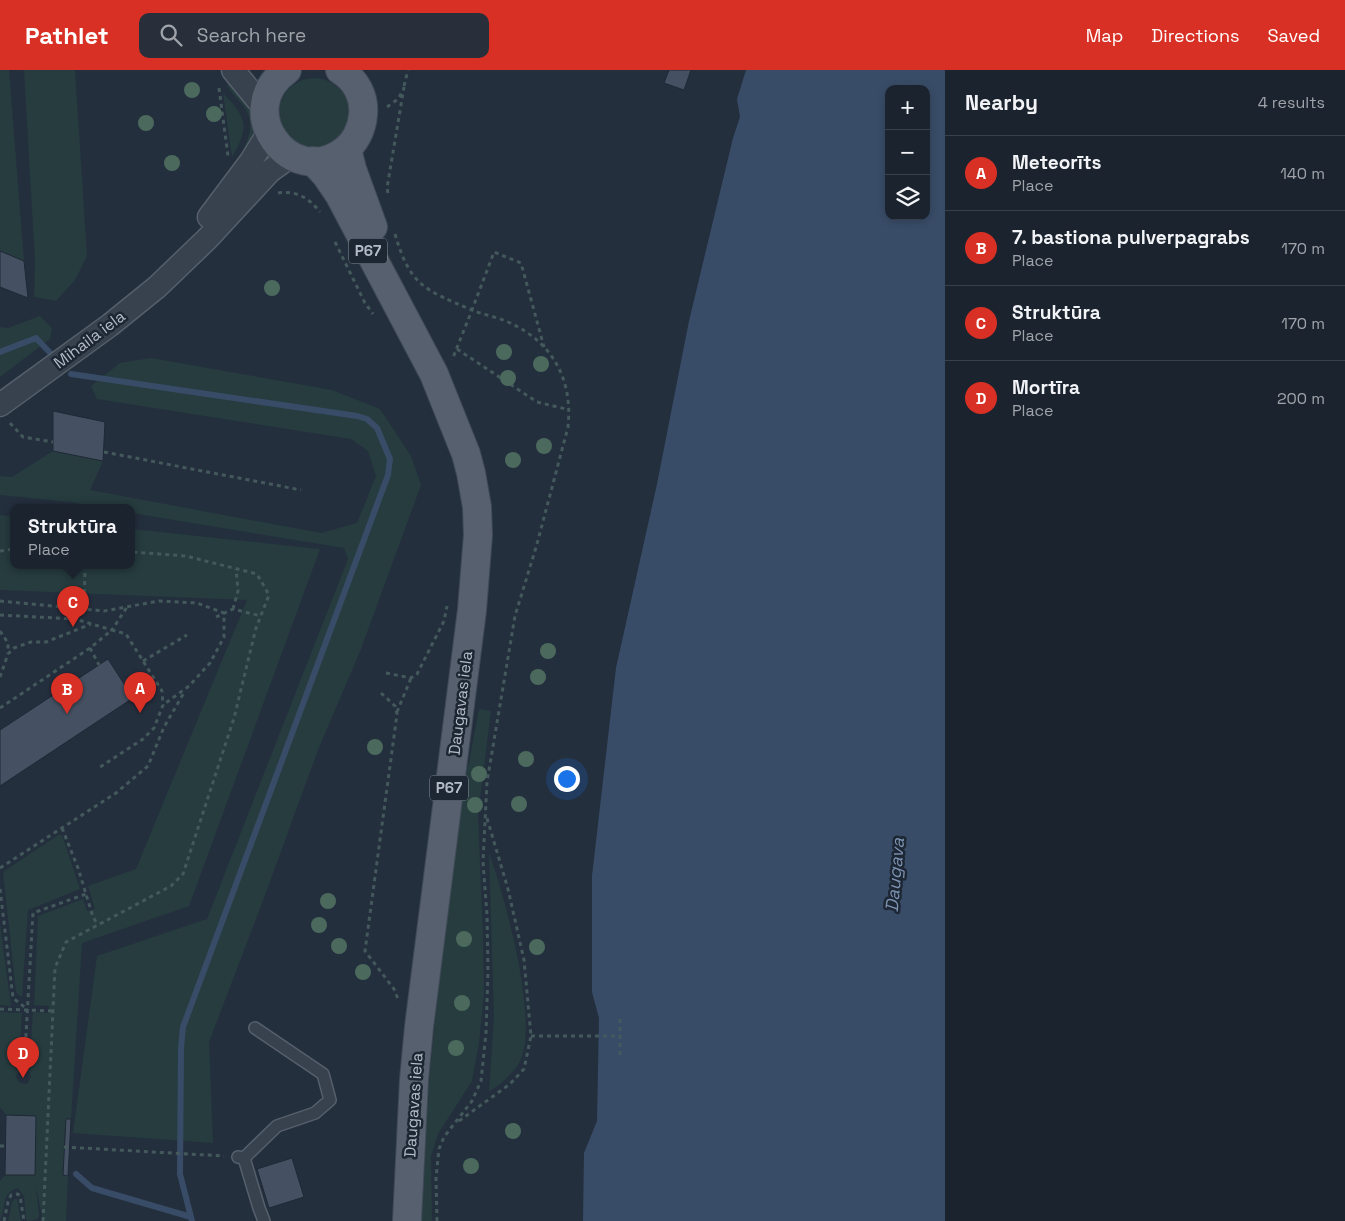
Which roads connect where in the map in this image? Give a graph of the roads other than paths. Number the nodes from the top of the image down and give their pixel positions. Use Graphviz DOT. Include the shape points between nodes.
graph roads {
  1 [pos="233,70"];
  2 [pos="282,71"];
  3 [pos="347,73"];
  4 [pos="267,121"];
  5 [pos="347,149"];
  6 [pos="302,158"];
  7 [pos="174,269"];
  8 [pos="419,344"];
  9 [pos="3,411"];
  10 [pos="256,1028"];
  11 [pos="264,1221"];
  12 [pos="408,1221"];
  1 -- 4 [label="street"];
  2 -- 4 [label="main road" via="269,92"];
  3 -- 5 [label="main road" via="360,94 363,112 362,126"];
  4 -- 6 [label="main road, P67" via="276,144"];
  4 -- 7 [label="street, Mihaila iela" via="251,161"];
  5 -- 6 [label="main road" via="331,158"];
  5 -- 8 [label="main road, Daugavas iela / P67" via="364,204"];
  6 -- 7 [label="street, Mihaila iela" via="270,171 207,239"];
  6 -- 8 [label="main road, Daugavas iela / P67" via="326,175 339,194"];
  7 -- 9 [label="street, Mihaila iela" via="157,287"];
  8 -- 12 [label="main road, Daugavas iela / P67" via="466,454 475,490 478,535 472,610 419,1027"];
  10 -- 11 [label="lane" via="323,1074 330,1100 316,1113 277,1126 241,1157"];
}
